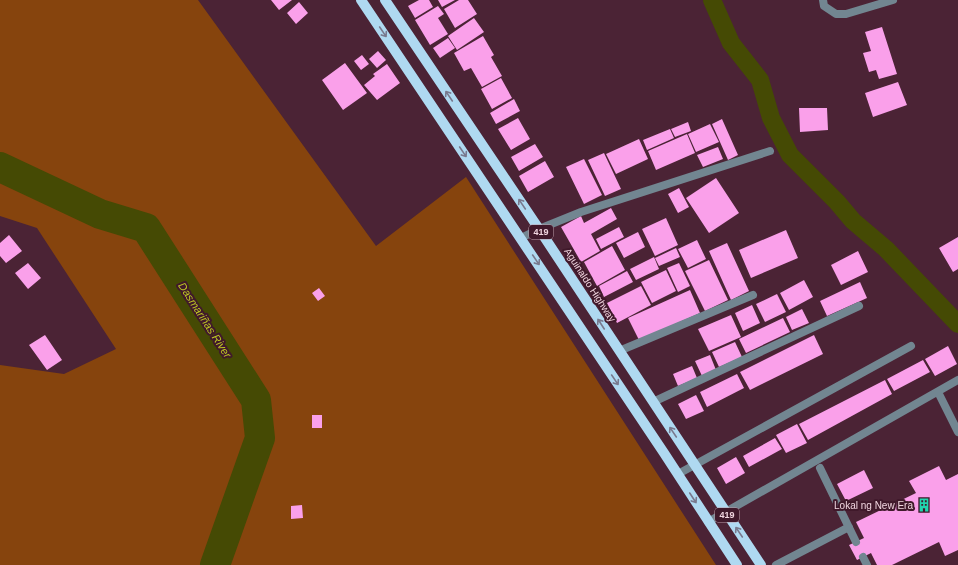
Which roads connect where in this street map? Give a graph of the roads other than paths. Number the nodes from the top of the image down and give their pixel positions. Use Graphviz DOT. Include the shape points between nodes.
graph roads {
  1 [pos="362,0"];
  2 [pos="385,0"];
  3 [pos="893,0"];
  4 [pos="823,3"];
  5 [pos="770,151"];
  6 [pos="539,229"];
  7 [pos="521,238"];
  8 [pos="753,295"];
  9 [pos="859,306"];
  10 [pos="911,346"];
  11 [pos="619,351"];
  12 [pos="958,380"];
  13 [pos="938,392"];
  14 [pos="653,402"];
  15 [pos="958,432"];
  16 [pos="695,465"];
  17 [pos="820,468"];
  18 [pos="678,474"];
  19 [pos="726,512"];
  20 [pos="708,522"];
  21 [pos="849,527"];
  22 [pos="856,542"];
  23 [pos="863,557"];
  24 [pos="737,565"];
  25 [pos="760,565"];
  26 [pos="776,565"];
  27 [pos="867,565"];
  1 -- 7 [label="main road, 419, one-way"];
  6 -- 2 [label="main road, Aguinaldo Highway / 419, one-way"];
  3 -- 4 [label="street" via="846,14 836,14"];
  5 -- 6 [label="street" via="581,212"];
  6 -- 7 [label="street"];
  11 -- 6 [label="main road, Aguinaldo Highway / 419, one-way"];
  7 -- 18 [label="main road, 419, one-way"];
  8 -- 11 [label="street"];
  9 -- 14 [label="street"];
  10 -- 16 [label="street"];
  11 -- 14 [label="main road, Aguinaldo Highway / 419"];
  12 -- 13 [label="street"];
  13 -- 15 [label="street"];
  13 -- 19 [label="street"];
  16 -- 14 [label="main road, Aguinaldo Highway / 419, one-way"];
  16 -- 18 [label="street"];
  16 -- 19 [label="main road, Aguinaldo Highway / 419"];
  17 -- 21 [label="street"];
  18 -- 20 [label="main road, 419, one-way"];
  19 -- 20 [label="street"];
  25 -- 19 [label="main road, Aguinaldo Highway / 419, one-way"];
  20 -- 24 [label="main road, 419"];
  21 -- 22 [label="street"];
  21 -- 26 [label="street"];
  23 -- 27 [label="street"];
}
